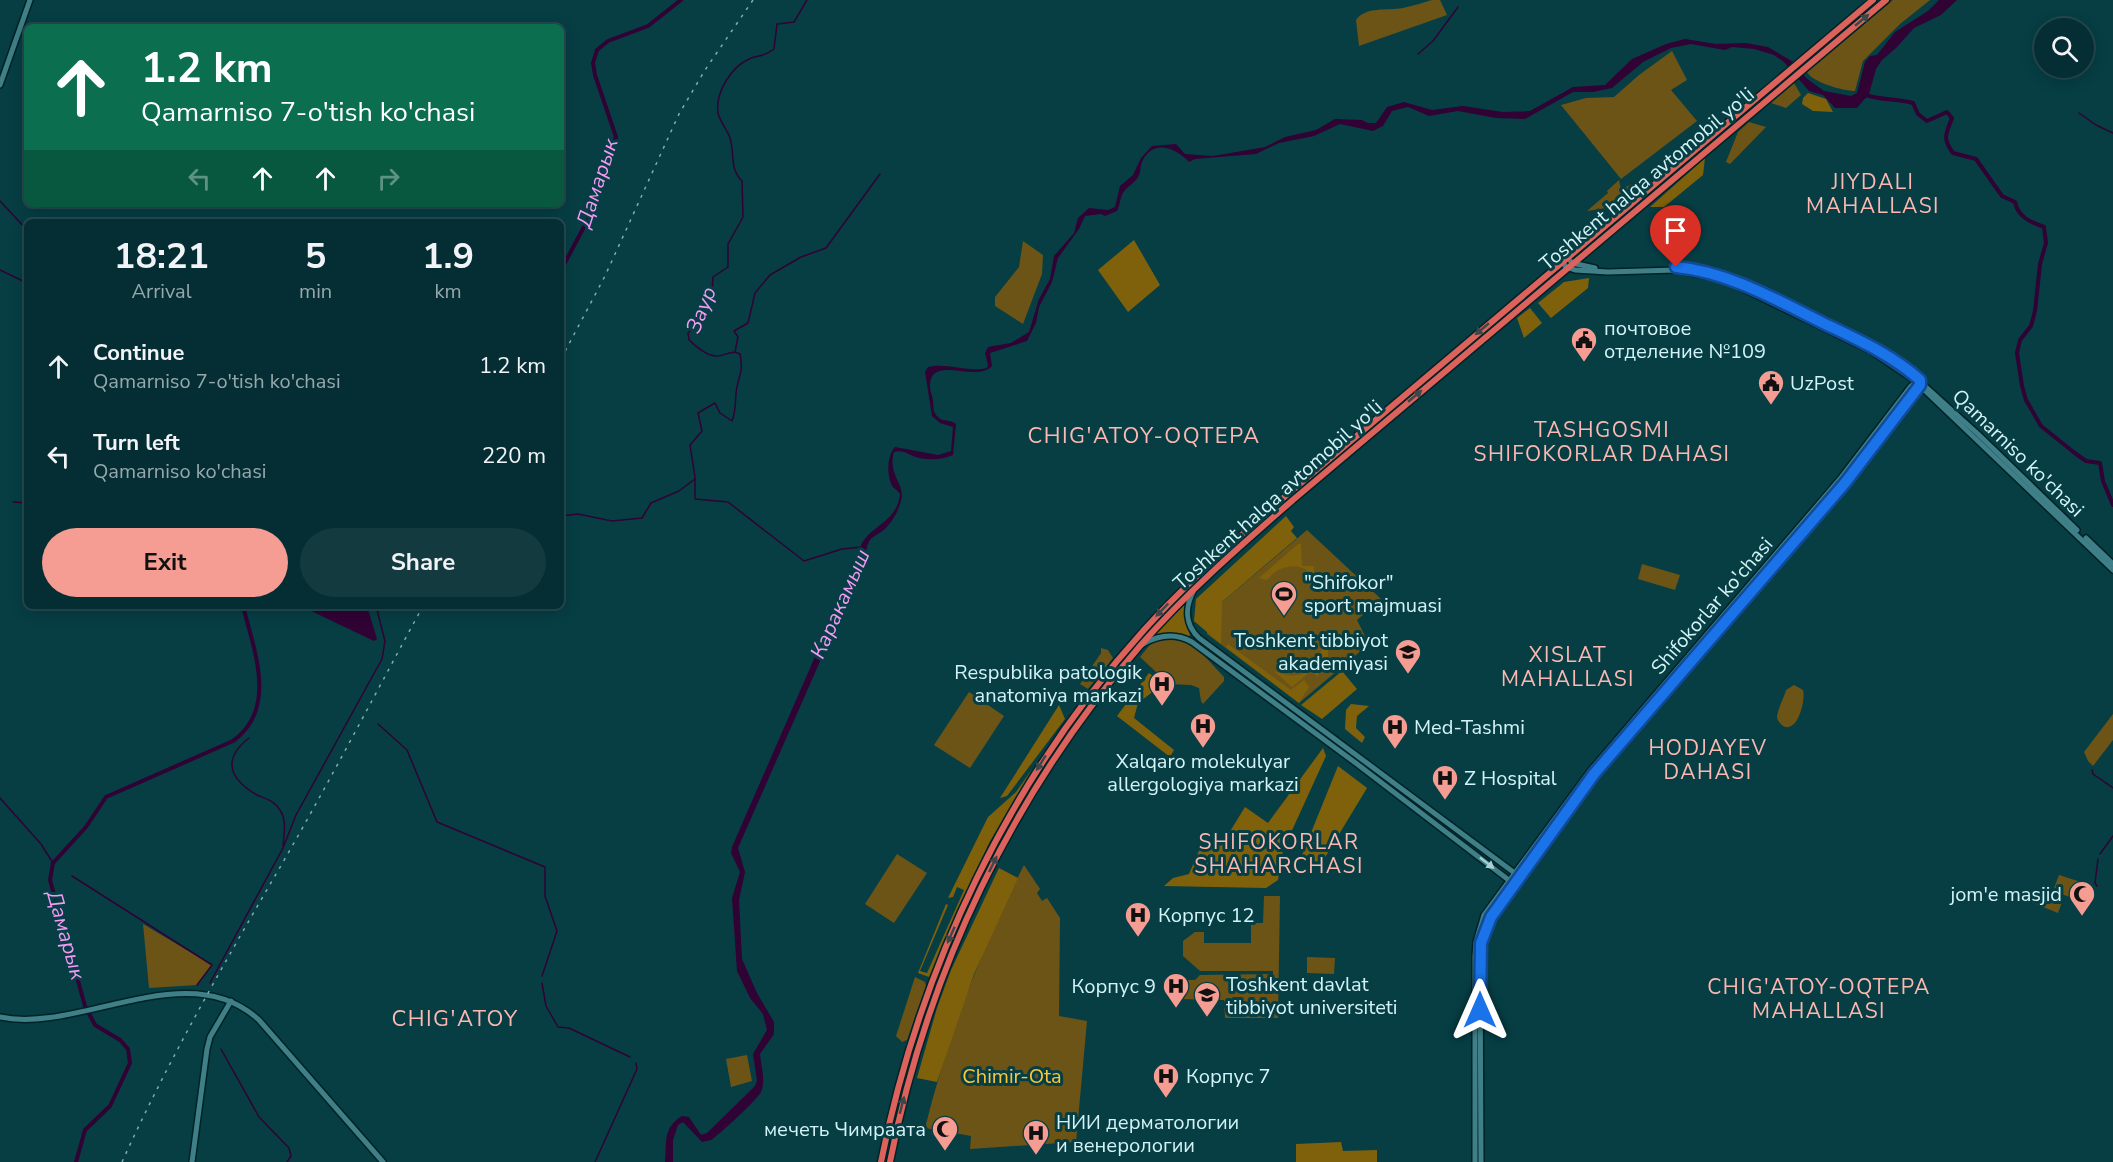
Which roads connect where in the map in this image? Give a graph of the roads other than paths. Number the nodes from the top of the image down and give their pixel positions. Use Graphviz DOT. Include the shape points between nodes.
graph roads {
  1 [pos="30,0"];
  2 [pos="1874,0"];
  3 [pos="1886,0"];
  4 [pos="1803,64"];
  5 [pos="0,85"];
  6 [pos="1675,166"];
  7 [pos="1680,172"];
  8 [pos="1567,262"];
  9 [pos="1526,292"];
  10 [pos="1531,298"];
  11 [pos="1509,310"];
  12 [pos="1918,382"];
  13 [pos="1247,534"];
  14 [pos="2113,564"];
  15 [pos="2113,570"];
  16 [pos="1196,586"];
  17 [pos="1197,641"];
  18 [pos="1142,644"];
  19 [pos="1059,735"];
  20 [pos="1066,741"];
  21 [pos="1360,761"];
  22 [pos="1514,872"];
  23 [pos="1520,877"];
  24 [pos="1509,880"];
  25 [pos="1514,885"];
  26 [pos="935,972"];
  27 [pos="943,975"];
  28 [pos="231,1001"];
  29 [pos="0,1017"];
  30 [pos="192,1162"];
  31 [pos="383,1162"];
  32 [pos="881,1162"];
  33 [pos="890,1162"];
  34 [pos="1475,1162"];
  35 [pos="1481,1162"];
  1 -- 5 [label="main road"];
  2 -- 4 [label="highway, Toshkent halqa avtomobil yo'li"];
  4 -- 3 [label="highway, Toshkent halqa avtomobil yo'li, one-way"];
  4 -- 6 [label="highway, Toshkent halqa avtomobil yo'li" via="1784,75"];
  4 -- 7 [label="highway, Toshkent halqa avtomobil yo'li" via="1789,81"];
  6 -- 7 [label="highway"];
  6 -- 8 [label="highway, Toshkent halqa avtomobil yo'li"];
  7 -- 8 [label="highway, Toshkent halqa avtomobil yo'li"];
  8 -- 9 [label="highway, Toshkent halqa avtomobil yo'li"];
  8 -- 10 [label="highway, Toshkent halqa avtomobil yo'li"];
  8 -- 12 [label="main road, Qamarniso ko'chasi" via="1608,272 1676,270 1723,279 1871,351"];
  9 -- 10 [label="highway"];
  9 -- 11 [label="highway, Toshkent halqa avtomobil yo'li"];
  10 -- 11 [label="highway, Toshkent halqa avtomobil yo'li"];
  11 -- 13 [label="highway, Toshkent halqa avtomobil yo'li"];
  12 -- 14 [label="main road, Qamarniso ko'chasi"];
  12 -- 15 [label="main road, Qamarniso ko'chasi"];
  12 -- 22 [label="main road, Shifokorlar ko'chasi" via="1590,771"];
  12 -- 23 [label="main road, Shifokorlar ko'chasi" via="1845,483 1594,774"];
  13 -- 16 [label="highway, Toshkent halqa avtomobil yo'li"];
  13 -- 19 [label="highway, Toshkent halqa avtomobil yo'li, one-way" via="1209,564 1143,630"];
  16 -- 17 [label="main road" via="1187,618"];
  16 -- 18 [label="highway, Toshkent halqa avtomobil yo'li"];
  17 -- 18 [label="main road" via="1171,636"];
  17 -- 21 [label="main road"];
  18 -- 20 [label="highway, Toshkent halqa avtomobil yo'li"];
  19 -- 20 [label="highway"];
  19 -- 26 [label="highway, Toshkent halqa avtomobil yo'li, one-way" via="999,836"];
  27 -- 20 [label="highway, Toshkent halqa avtomobil yo'li, one-way" via="1004,842"];
  21 -- 22 [label="main road"];
  21 -- 24 [label="main road, one-way"];
  22 -- 23 [label="main road"];
  22 -- 24 [label="main road, Shifokorlar ko'chasi"];
  23 -- 25 [label="main road, Shifokorlar ko'chasi"];
  24 -- 25 [label="main road"];
  24 -- 34 [label="main road, Shifokorlar ko'chasi" via="1484,915 1476,942"];
  25 -- 35 [label="main road, Shifokorlar ko'chasi" via="1491,917 1481,943"];
  26 -- 27 [label="highway"];
  26 -- 32 [label="highway, Toshkent halqa avtomobil yo'li" via="898,1091"];
  33 -- 27 [label="highway, Toshkent halqa avtomobil yo'li, one-way" via="909,1079"];
  28 -- 29 [label="main road" via="176,994 48,1018"];
  28 -- 30 [label="main road" via="207,1049"];
  28 -- 31 [label="main road" via="259,1020"];
}
